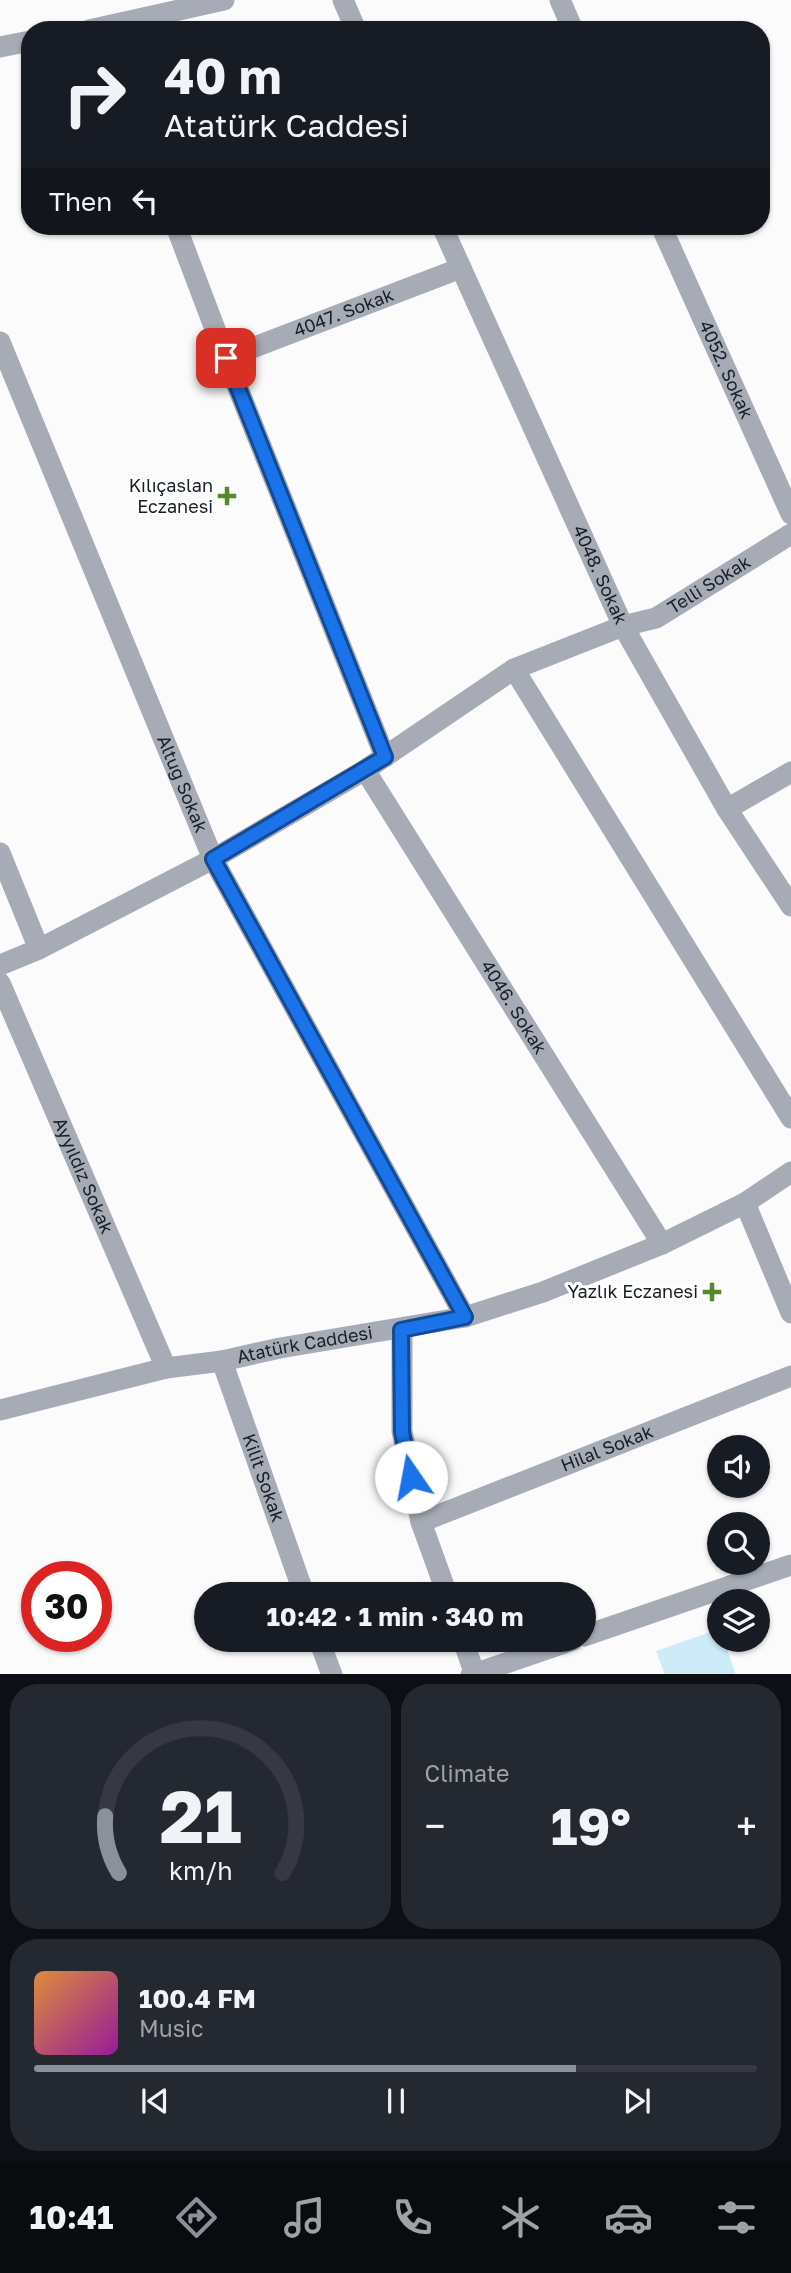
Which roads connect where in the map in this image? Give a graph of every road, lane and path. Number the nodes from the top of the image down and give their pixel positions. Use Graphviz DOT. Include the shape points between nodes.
graph roads {
  1 [pos="224,0"];
  2 [pos="343,0"];
  3 [pos="560,0"];
  4 [pos="132,21"];
  5 [pos="352,21"];
  6 [pos="569,21"];
  7 [pos="21,43"];
  8 [pos="0,47"];
  9 [pos="179,235"];
  10 [pos="446,235"];
  11 [pos="665,235"];
  12 [pos="461,268"];
  13 [pos="0,342"];
  14 [pos="226,358"];
  15 [pos="791,514"];
  16 [pos="791,534"];
  17 [pos="623,626"];
  18 [pos="514,669"];
  19 [pos="385,757"];
  20 [pos="365,770"];
  21 [pos="791,772"];
  22 [pos="727,809"];
  23 [pos="0,853"];
  24 [pos="213,859"];
  25 [pos="791,906"];
  26 [pos="38,948"];
  27 [pos="0,964"];
  28 [pos="0,983"];
  29 [pos="791,1118"];
  30 [pos="791,1172"];
  31 [pos="745,1203"];
  32 [pos="662,1244"];
  33 [pos="791,1313"];
  34 [pos="465,1317"];
  35 [pos="401,1330"];
  36 [pos="222,1362"];
  37 [pos="166,1367"];
  38 [pos="791,1376"];
  39 [pos="0,1410"];
  40 [pos="421,1522"];
  41 [pos="791,1565"];
  42 [pos="300,1582"];
  43 [pos="443,1582"];
  44 [pos="596,1632"];
  45 [pos="323,1652"];
  46 [pos="467,1652"];
  47 [pos="538,1652"];
  48 [pos="332,1674"];
  49 [pos="474,1674"];
  1 -- 4 [label="street"];
  2 -- 5 [label="street"];
  3 -- 6 [label="street"];
  7 -- 8 [label="street"];
  9 -- 14 [label="street"];
  10 -- 12 [label="street, 4048. Sokak"];
  11 -- 15 [label="street, 4052. Sokak"];
  12 -- 14 [label="street, 4047. Sokak"];
  12 -- 17 [label="street, 4048. Sokak"];
  13 -- 24 [label="street, Altuğ Sokak"];
  14 -- 19 [label="street"];
  16 -- 17 [label="street, Telli Sokak" via="656,618"];
  17 -- 18 [label="street, Telli Sokak"];
  17 -- 22 [label="street, 4048. Sokak"];
  18 -- 19 [label="street, Telli Sokak"];
  18 -- 29 [label="street"];
  19 -- 20 [label="street, Telli Sokak"];
  20 -- 24 [label="street, Telli Sokak"];
  20 -- 32 [label="street, 4046. Sokak"];
  21 -- 22 [label="street"];
  22 -- 25 [label="street, 4048. Sokak"];
  23 -- 26 [label="street"];
  24 -- 26 [label="street, Telli Sokak"];
  24 -- 34 [label="street, Altuğ Sokak"];
  26 -- 27 [label="street, Telli Sokak"];
  28 -- 37 [label="street, Ayyıldız Sokak"];
  30 -- 31 [label="street, Atatürk Caddesi"];
  31 -- 32 [label="street, Atatürk Caddesi"];
  31 -- 33 [label="street"];
  32 -- 34 [label="street, Atatürk Caddesi" via="543,1292"];
  34 -- 35 [label="street, Atatürk Caddesi"];
  35 -- 36 [label="street, Atatürk Caddesi"];
  35 -- 40 [label="street" via="402,1432"];
  36 -- 37 [label="street, Atatürk Caddesi"];
  36 -- 42 [label="street, Kilit Sokak"];
  37 -- 39 [label="street, Atatürk Caddesi"];
  38 -- 40 [label="street, Hilal Sokak"];
  40 -- 43 [label="street"];
  41 -- 44 [label="street"];
  45 -- 48 [label="street"];
  46 -- 49 [label="street"];
  47 -- 49 [label="street"];
}
